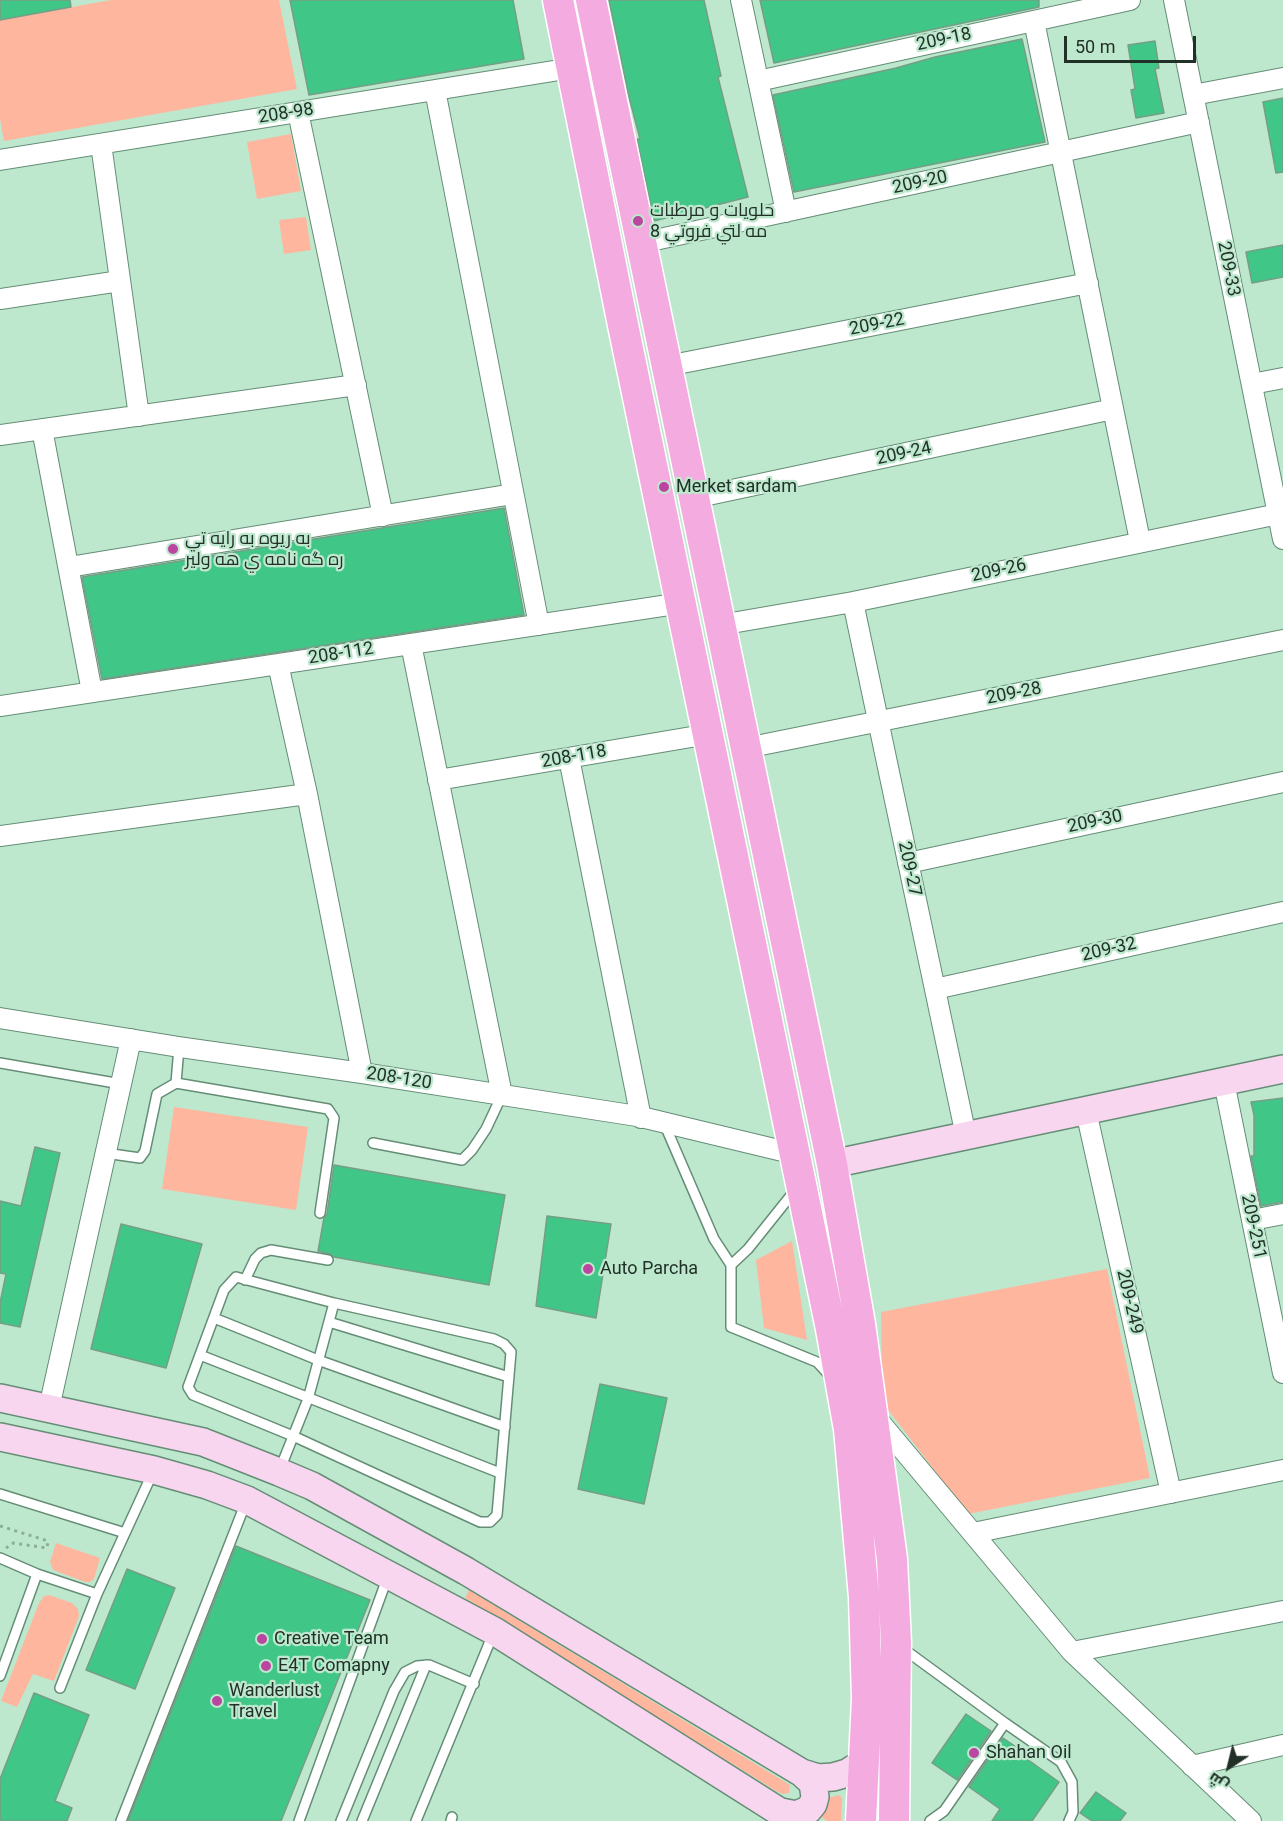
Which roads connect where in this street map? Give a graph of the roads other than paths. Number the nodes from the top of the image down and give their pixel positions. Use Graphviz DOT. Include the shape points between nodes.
graph roads {
  1 [pos="558,0"];
  2 [pos="591,0"];
  3 [pos="741,0"];
  4 [pos="1130,0"];
  5 [pos="1174,0"];
  6 [pos="1034,21"];
  7 [pos="572,68"];
  8 [pos="1283,78"];
  9 [pos="758,81"];
  10 [pos="435,90"];
  11 [pos="1193,95"];
  12 [pos="298,112"];
  13 [pos="1199,122"];
  14 [pos="102,144"];
  15 [pos="1061,153"];
  16 [pos="0,160"];
  17 [pos="786,212"];
  18 [pos="641,243"];
  19 [pos="120,281"];
  20 [pos="1088,283"];
  21 [pos="0,299"];
  22 [pos="657,318"];
  23 [pos="623,325"];
  24 [pos="667,366"];
  25 [pos="1283,378"];
  26 [pos="1252,384"];
  27 [pos="356,385"];
  28 [pos="1113,409"];
  29 [pos="139,416"];
  30 [pos="42,429"];
  31 [pos="0,435"];
  32 [pos="513,494"];
  33 [pos="694,498"];
  34 [pos="1280,514"];
  35 [pos="383,516"];
  36 [pos="1283,538"];
  37 [pos="1140,541"];
  38 [pos="69,567"];
  39 [pos="853,602"];
  40 [pos="682,603"];
  41 [pos="539,625"];
  42 [pos="720,625"];
  43 [pos="1283,640"];
  44 [pos="411,644"];
  45 [pos="278,664"];
  46 [pos="92,692"];
  47 [pos="0,706"];
  48 [pos="878,722"];
  49 [pos="709,734"];
  50 [pos="746,748"];
  51 [pos="568,758"];
  52 [pos="438,780"];
  53 [pos="1283,782"];
  54 [pos="307,794"];
  55 [pos="0,836"];
  56 [pos="908,863"];
  57 [pos="1283,912"];
  58 [pos="934,989"];
  59 [pos="0,1018"];
  60 [pos="131,1039"];
  61 [pos="179,1047"];
  62 [pos="0,1064"];
  63 [pos="1283,1069"];
  64 [pos="362,1073"];
  65 [pos="1224,1082"];
  66 [pos="176,1083"];
  67 [pos="121,1084"];
  68 [pos="501,1095"];
  69 [pos="1086,1111"];
  70 [pos="641,1118"];
  71 [pos="664,1123"];
  72 [pos="966,1136"];
  73 [pos="373,1143"];
  74 [pos="105,1153"];
  75 [pos="832,1164"];
  76 [pos="798,1168"];
  77 [pos="320,1213"];
  78 [pos="1283,1214"];
  79 [pos="1252,1220"];
  80 [pos="328,1260"];
  81 [pos="731,1265"];
  82 [pos="245,1280"];
  83 [pos="334,1303"];
  84 [pos="214,1318"];
  85 [pos="328,1322"];
  86 [pos="200,1355"];
  87 [pos="318,1360"];
  88 [pos="1283,1373"];
  89 [pos="509,1377"];
  90 [pos="842,1388"];
  91 [pos="0,1398"];
  92 [pos="308,1399"];
  93 [pos="49,1408"];
  94 [pos="873,1414"];
  95 [pos="505,1428"];
  96 [pos="294,1436"];
  97 [pos="0,1437"];
  98 [pos="154,1470"];
  99 [pos="1283,1470"];
  100 [pos="279,1472"];
  101 [pos="500,1473"];
  102 [pos="1172,1493"];
  103 [pos="0,1494"];
  104 [pos="247,1500"];
  105 [pos="125,1533"];
  106 [pos="973,1533"];
  107 [pos="0,1556"];
  108 [pos="37,1574"];
  109 [pos="389,1574"];
  110 [pos="97,1594"];
  111 [pos="1283,1611"];
  112 [pos="494,1631"];
  113 [pos="896,1643"];
  114 [pos="1072,1652"];
  115 [pos="426,1665"];
  116 [pos="0,1676"];
  117 [pos="474,1684"];
  118 [pos="60,1688"];
  119 [pos="1005,1723"];
  120 [pos="1283,1745"];
  121 [pos="864,1762"];
  122 [pos="1192,1766"];
  123 [pos="802,1773"];
  124 [pos="788,1817"];
  125 [pos="121,1821"];
  126 [pos="299,1821"];
  127 [pos="341,1821"];
  128 [pos="362,1821"];
  129 [pos="416,1821"];
  130 [pos="861,1821"];
  131 [pos="894,1821"];
  132 [pos="930,1821"];
  133 [pos="1069,1821"];
  134 [pos="1251,1821"];
  1 -- 7 [label="main road"];
  2 -- 18 [label="main road"];
  3 -- 9 [label="street"];
  4 -- 6 [label="street, 209-18"];
  5 -- 11 [label="street, 209-33"];
  6 -- 9 [label="street, 209-18"];
  6 -- 15 [label="street"];
  7 -- 10 [label="street, 208-98"];
  7 -- 23 [label="main road"];
  8 -- 11 [label="street"];
  9 -- 17 [label="street"];
  10 -- 12 [label="street, 208-98"];
  10 -- 32 [label="street"];
  11 -- 13 [label="street, 209-33"];
  12 -- 14 [label="street, 208-98"];
  12 -- 27 [label="street"];
  13 -- 15 [label="street, 209-20"];
  13 -- 26 [label="street, 209-33"];
  14 -- 16 [label="street, 208-98"];
  14 -- 19 [label="street"];
  15 -- 17 [label="street, 209-20"];
  15 -- 20 [label="street"];
  17 -- 18 [label="street, 209-20"];
  18 -- 22 [label="main road"];
  19 -- 21 [label="street"];
  19 -- 29 [label="street"];
  20 -- 24 [label="street, 209-22"];
  20 -- 28 [label="street"];
  22 -- 23 [label="main road"];
  22 -- 24 [label="main road"];
  23 -- 40 [label="main road"];
  24 -- 33 [label="main road"];
  25 -- 26 [label="street"];
  26 -- 34 [label="street, 209-33"];
  27 -- 29 [label="street"];
  27 -- 35 [label="street"];
  28 -- 33 [label="street, 209-24"];
  28 -- 37 [label="street"];
  29 -- 30 [label="street"];
  30 -- 31 [label="street"];
  30 -- 38 [label="street"];
  32 -- 35 [label="street"];
  32 -- 41 [label="street"];
  33 -- 42 [label="main road"];
  34 -- 36 [label="street, 209-33"];
  34 -- 37 [label="street, 209-26"];
  35 -- 38 [label="street"];
  37 -- 39 [label="street, 209-26"];
  38 -- 46 [label="street"];
  39 -- 42 [label="street, 209-26"];
  39 -- 48 [label="street, 209-27"];
  40 -- 41 [label="street, 208-112"];
  40 -- 49 [label="main road"];
  41 -- 44 [label="street, 208-112"];
  42 -- 50 [label="main road"];
  43 -- 48 [label="street, 209-28"];
  44 -- 45 [label="street, 208-112"];
  44 -- 52 [label="street"];
  45 -- 46 [label="street, 208-112"];
  45 -- 54 [label="street"];
  46 -- 47 [label="street, 208-112"];
  48 -- 50 [label="street, 209-28"];
  48 -- 56 [label="street, 209-27"];
  49 -- 51 [label="street, 208-118"];
  49 -- 76 [label="main road"];
  50 -- 75 [label="main road"];
  51 -- 52 [label="street, 208-118"];
  51 -- 70 [label="street"];
  52 -- 68 [label="street"];
  53 -- 56 [label="street, 209-30"];
  54 -- 55 [label="street"];
  54 -- 64 [label="street"];
  56 -- 58 [label="street, 209-27"];
  57 -- 58 [label="street, 209-32"];
  58 -- 72 [label="street, 209-27"];
  59 -- 60 [label="street, 208-120"];
  60 -- 61 [label="street, 208-120"];
  60 -- 67 [label="street"];
  61 -- 64 [label="street, 208-120"];
  61 -- 66 [label="lane"];
  62 -- 67 [label="lane"];
  63 -- 65 [label="main road"];
  64 -- 68 [label="street, 208-120"];
  65 -- 69 [label="main road"];
  65 -- 79 [label="street, 209-251"];
  66 -- 74 [label="lane" via="157,1094 146,1151 140,1158"];
  66 -- 77 [label="lane" via="328,1109 334,1118"];
  67 -- 74 [label="street"];
  68 -- 70 [label="street, 208-120"];
  68 -- 73 [label="lane" via="486,1129 462,1160"];
  69 -- 72 [label="main road"];
  69 -- 102 [label="street, 209-249"];
  70 -- 71 [label="street, 208-120"];
  71 -- 76 [label="street, 208-120"];
  71 -- 81 [label="lane" via="714,1239"];
  72 -- 75 [label="main road"];
  74 -- 93 [label="street"];
  75 -- 94 [label="main road"];
  76 -- 81 [label="lane" via="748,1249"];
  76 -- 90 [label="main road"];
  78 -- 79 [label="street"];
  79 -- 88 [label="street, 209-251"];
  80 -- 82 [label="lane" via="271,1250 255,1259"];
  81 -- 90 [label="lane" via="731,1327 817,1362"];
  82 -- 83 [label="lane"];
  82 -- 84 [label="lane" via="236,1277 228,1283"];
  83 -- 85 [label="lane"];
  83 -- 89 [label="lane" via="494,1339 511,1352"];
  84 -- 86 [label="lane"];
  84 -- 87 [label="lane"];
  85 -- 87 [label="lane"];
  85 -- 89 [label="lane"];
  86 -- 92 [label="lane"];
  86 -- 96 [label="lane" via="188,1387 193,1395"];
  87 -- 92 [label="lane"];
  87 -- 95 [label="lane"];
  89 -- 95 [label="lane"];
  90 -- 121 [label="main road" via="864,1598"];
  91 -- 93 [label="main road"];
  92 -- 96 [label="lane"];
  92 -- 101 [label="lane"];
  93 -- 100 [label="main road" via="203,1442"];
  94 -- 106 [label="street"];
  94 -- 113 [label="main road" via="892,1559"];
  95 -- 101 [label="lane"];
  96 -- 100 [label="lane"];
  96 -- 101 [label="lane" via="480,1522 490,1522 497,1515"];
  97 -- 98 [label="main road"];
  98 -- 104 [label="main road"];
  98 -- 105 [label="lane"];
  99 -- 102 [label="street"];
  100 -- 123 [label="main road" via="312,1486 466,1571"];
  102 -- 106 [label="street"];
  103 -- 105 [label="lane"];
  104 -- 109 [label="main road"];
  104 -- 125 [label="lane"];
  105 -- 110 [label="lane"];
  106 -- 114 [label="street"];
  107 -- 108 [label="lane"];
  108 -- 110 [label="lane"];
  108 -- 116 [label="lane"];
  109 -- 112 [label="main road"];
  109 -- 126 [label="lane"];
  110 -- 118 [label="lane"];
  111 -- 114 [label="street"];
  112 -- 117 [label="lane"];
  112 -- 124 [label="main road"];
  113 -- 119 [label="lane"];
  113 -- 131 [label="main road"];
  114 -- 122 [label="street"];
  115 -- 117 [label="lane"];
  115 -- 127 [label="lane" via="405,1671 394,1691"];
  115 -- 128 [label="lane"];
  117 -- 129 [label="lane"];
  119 -- 132 [label="lane" via="944,1811"];
  119 -- 133 [label="lane" via="1061,1762 1072,1782 1073,1812"];
  120 -- 122 [label="street"];
  121 -- 123 [label="main road" via="833,1777"];
  121 -- 130 [label="main road"];
  122 -- 134 [label="street"];
  123 -- 124 [label="main road" via="813,1783 813,1804 808,1810"];
}
